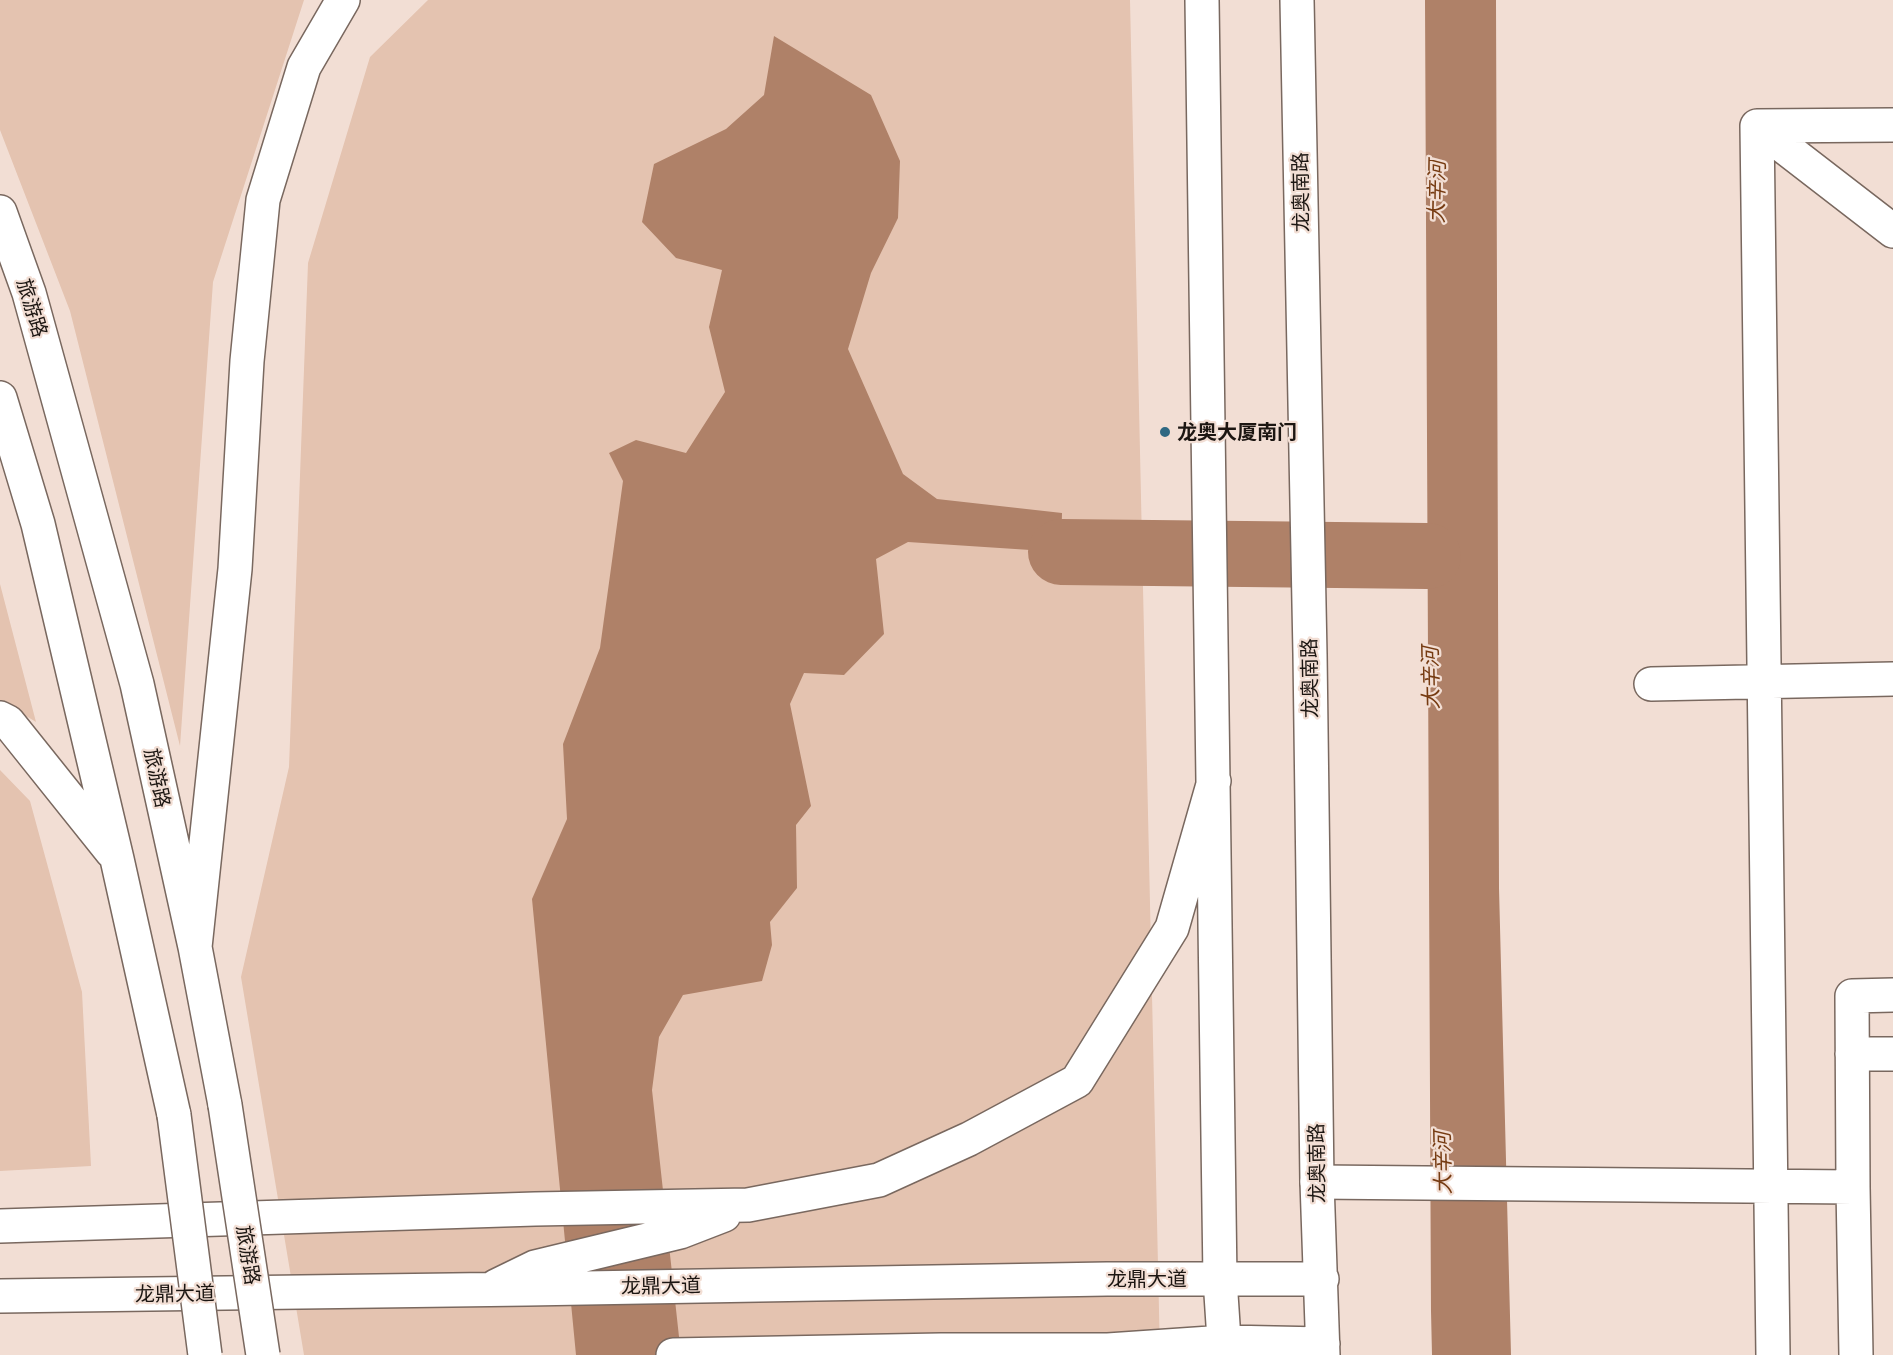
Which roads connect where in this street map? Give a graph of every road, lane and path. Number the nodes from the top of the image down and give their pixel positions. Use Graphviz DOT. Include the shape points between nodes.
graph roads {
  1 [pos="343,0"];
  2 [pos="1202,0"];
  3 [pos="1297,0"];
  4 [pos="1893,125"];
  5 [pos="1757,126"];
  6 [pos="0,212"];
  7 [pos="1893,231"];
  8 [pos="0,398"];
  9 [pos="1893,679"];
  10 [pos="1765,681"];
  11 [pos="1651,684"];
  12 [pos="0,718"];
  13 [pos="1214,781"];
  14 [pos="117,859"];
  15 [pos="195,947"];
  16 [pos="1893,995"];
  17 [pos="1852,1054"];
  18 [pos="1893,1054"];
  19 [pos="1317,1182"];
  20 [pos="1771,1185"];
  21 [pos="1853,1187"];
  22 [pos="681,1220"];
  23 [pos="0,1226"];
  24 [pos="531,1278"];
  25 [pos="1220,1279"];
  26 [pos="1322,1279"];
  27 [pos="0,1282"];
  28 [pos="0,1296"];
  29 [pos="53,1296"];
  30 [pos="1225,1349"];
  31 [pos="1323,1350"];
  32 [pos="206,1355"];
  33 [pos="263,1355"];
  34 [pos="673,1355"];
  35 [pos="697,1355"];
  36 [pos="1773,1355"];
  37 [pos="1856,1355"];
  1 -- 15 [label="main road" via="304,67 263,200 247,360 235,569"];
  2 -- 13 [label="main road"];
  3 -- 19 [label="main road, 龙奥南路"];
  4 -- 5 [label="main road"];
  5 -- 7 [label="main road"];
  5 -- 10 [label="main road"];
  6 -- 15 [label="main road, 旅游路" via="29,293 137,684"];
  8 -- 14 [label="main road" via="38,524"];
  9 -- 10 [label="main road"];
  10 -- 11 [label="main road"];
  10 -- 20 [label="main road"];
  12 -- 14 [label="main road" via="8,722"];
  13 -- 22 [label="main road" via="1172,928 1077,1081 969,1139 879,1179"];
  13 -- 25 [label="main road"];
  14 -- 32 [label="main road, bridge" via="174,1115"];
  15 -- 33 [label="main road, 旅游路, bridge" via="225,1105"];
  16 -- 17 [label="main road" via="1852,996"];
  17 -- 18 [label="main road"];
  17 -- 21 [label="main road"];
  19 -- 20 [label="main road"];
  19 -- 26 [label="main road, 龙奥南路"];
  20 -- 21 [label="main road"];
  20 -- 36 [label="main road"];
  21 -- 37 [label="main road"];
  22 -- 23 [label="main road" via="535,1209"];
  22 -- 24 [label="main road"];
  24 -- 25 [label="main road, 龙鼎大道" via="786,1284"];
  24 -- 29 [label="main road, 龙鼎大道" via="489,1289"];
  25 -- 26 [label="main road, 龙鼎大道"];
  25 -- 30 [label="main road"];
  26 -- 31 [label="main road, 龙奥南路"];
  27 -- 29 [label="main road"];
  28 -- 29 [label="main road, 龙鼎大道"];
  30 -- 31 [label="main road"];
  30 -- 35 [label="main road"];
  34 -- 35 [label="main road"];
}
